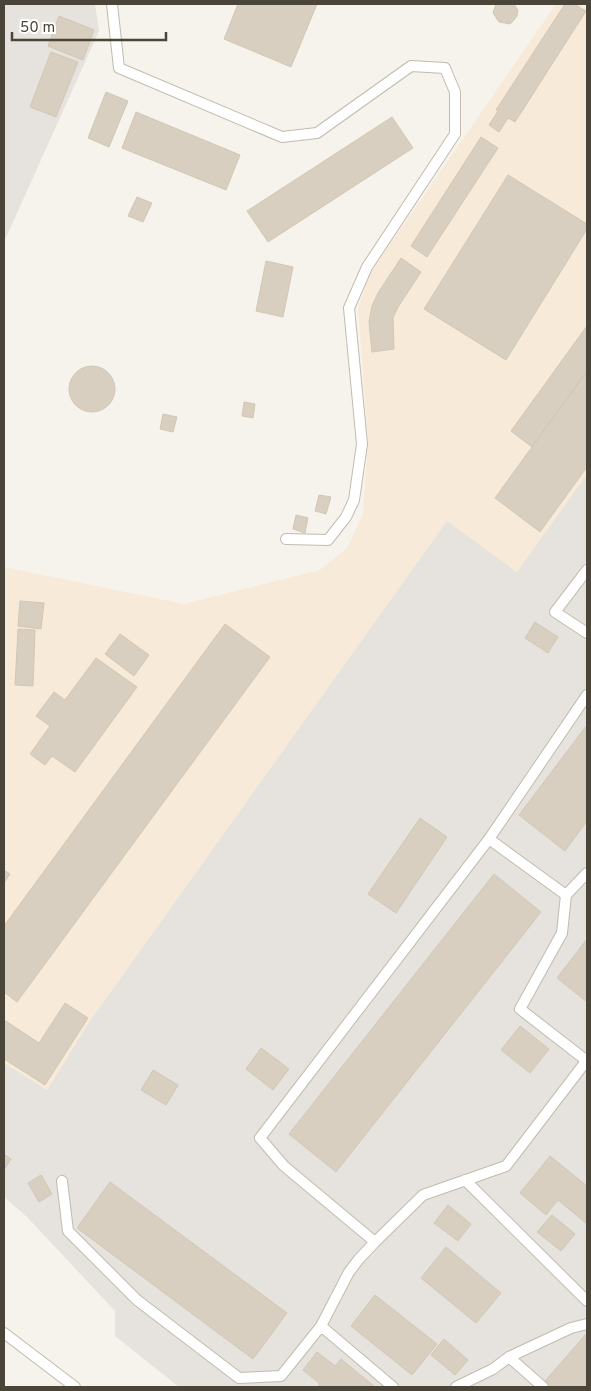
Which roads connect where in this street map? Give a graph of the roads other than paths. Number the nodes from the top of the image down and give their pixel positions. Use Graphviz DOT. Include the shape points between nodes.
graph roads {
  1 [pos="112,4"];
  2 [pos="286,539"];
  3 [pos="587,570"];
  4 [pos="587,633"];
  5 [pos="587,695"];
  6 [pos="489,839"];
  7 [pos="587,873"];
  8 [pos="566,895"];
  9 [pos="587,1060"];
  10 [pos="466,1180"];
  11 [pos="62,1181"];
  12 [pos="375,1242"];
  13 [pos="587,1302"];
  14 [pos="587,1324"];
  15 [pos="321,1326"];
  16 [pos="4,1332"];
  17 [pos="509,1357"];
  18 [pos="75,1387"];
  19 [pos="393,1387"];
  20 [pos="456,1387"];
  21 [pos="543,1387"];
  1 -- 2 [label="lane" via="119,68 282,137 317,134 411,66 445,68 455,92 455,134 366,267 349,308 362,444 354,500 346,517 328,540"];
  3 -- 4 [label="lane" via="555,612"];
  5 -- 6 [label="lane"];
  6 -- 8 [label="lane"];
  6 -- 12 [label="lane" via="260,1138 284,1166"];
  7 -- 8 [label="lane"];
  8 -- 9 [label="lane" via="562,933 520,1009"];
  9 -- 10 [label="lane" via="506,1166"];
  10 -- 12 [label="lane" via="423,1194"];
  10 -- 13 [label="lane"];
  11 -- 15 [label="lane" via="68,1231 137,1300 240,1378 281,1376"];
  12 -- 15 [label="lane" via="349,1272"];
  14 -- 17 [label="lane" via="571,1328"];
  15 -- 19 [label="lane"];
  16 -- 18 [label="lane"];
  17 -- 20 [label="lane" via="493,1369"];
  17 -- 21 [label="lane"];
}
